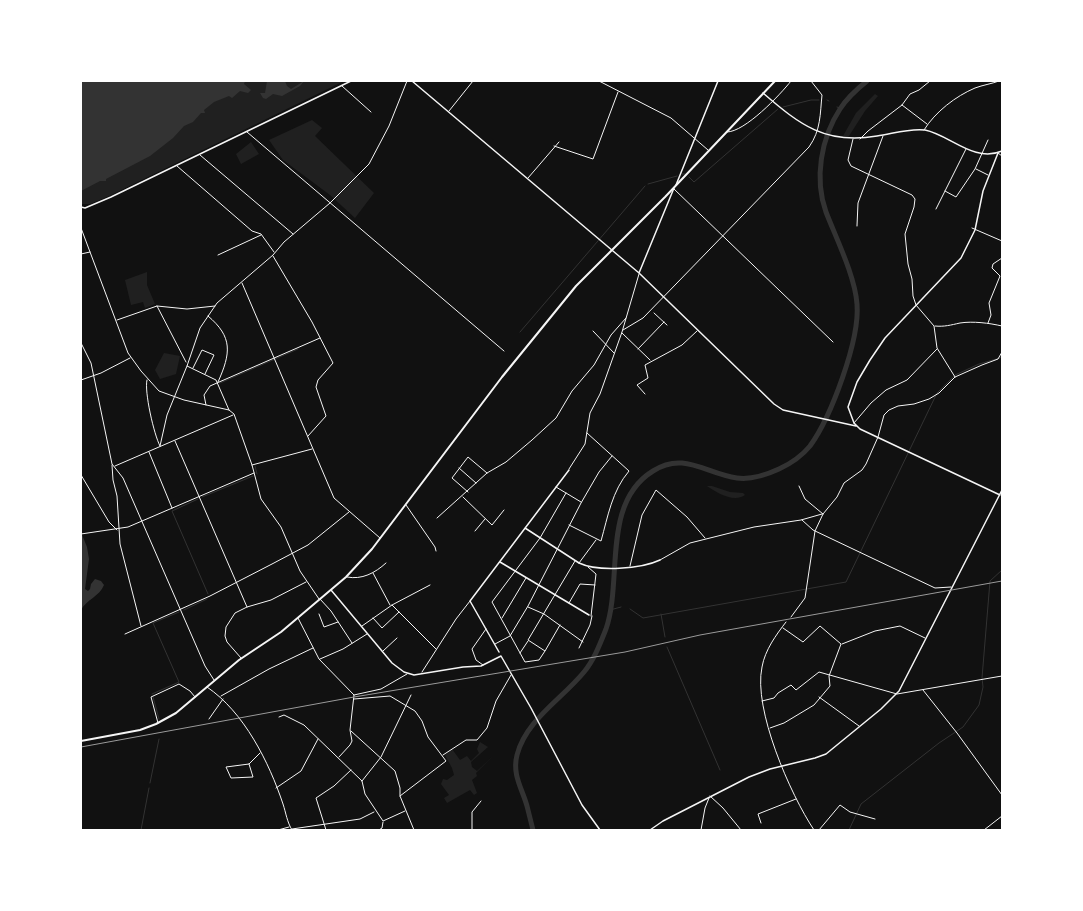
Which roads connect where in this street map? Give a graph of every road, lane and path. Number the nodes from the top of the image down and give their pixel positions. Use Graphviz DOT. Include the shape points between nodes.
graph roads {
  1 [pos="351,81"];
  2 [pos="407,81"];
  3 [pos="412,81"];
  4 [pos="473,81"];
  5 [pos="599,81"];
  6 [pos="718,81"];
  7 [pos="775,81"];
  8 [pos="791,81"];
  9 [pos="811,81"];
  10 [pos="930,81"];
  11 [pos="999,81"];
  12 [pos="341,86"];
  13 [pos="618,92"];
  14 [pos="764,93"];
  15 [pos="772,100"];
  16 [pos="902,105"];
  17 [pos="448,111"];
  18 [pos="371,112"];
  19 [pos="927,125"];
  20 [pos="924,130"];
  21 [pos="818,131"];
  22 [pos="247,132"];
  23 [pos="727,132"];
  24 [pos="883,135"];
  25 [pos="694,139"];
  26 [pos="860,139"];
  27 [pos="853,140"];
  28 [pos="988,140"];
  29 [pos="559,142"];
  30 [pos="554,146"];
  31 [pos="966,149"];
  32 [pos="709,151"];
  33 [pos="1002,151"];
  34 [pos="981,153"];
  35 [pos="998,153"];
  36 [pos="200,155"];
  37 [pos="1002,156"];
  38 [pos="177,166"];
  39 [pos="975,169"];
  40 [pos="869,173"];
  41 [pos="988,175"];
  42 [pos="527,179"];
  43 [pos="674,188"];
  44 [pos="945,191"];
  45 [pos="330,203"];
  46 [pos="81,207"];
  47 [pos="936,209"];
  48 [pos="858,226"];
  49 [pos="81,228"];
  50 [pos="972,228"];
  51 [pos="976,230"];
  52 [pos="261,234"];
  53 [pos="294,234"];
  54 [pos="722,236"];
  55 [pos="1002,241"];
  56 [pos="612,250"];
  57 [pos="91,252"];
  58 [pos="275,253"];
  59 [pos="81,254"];
  60 [pos="218,255"];
  61 [pos="273,255"];
  62 [pos="1002,258"];
  63 [pos="639,273"];
  64 [pos="241,282"];
  65 [pos="664,297"];
  66 [pos="916,305"];
  67 [pos="157,306"];
  68 [pos="215,306"];
  69 [pos="654,313"];
  70 [pos="208,315"];
  71 [pos="626,318"];
  72 [pos="116,320"];
  73 [pos="664,322"];
  74 [pos="988,323"];
  75 [pos="668,325"];
  76 [pos="934,326"];
  77 [pos="1002,326"];
  78 [pos="623,330"];
  79 [pos="698,330"];
  80 [pos="593,332"];
  81 [pos="622,332"];
  82 [pos="321,338"];
  83 [pos="833,342"];
  84 [pos="81,343"];
  85 [pos="606,345"];
  86 [pos="937,348"];
  87 [pos="638,349"];
  88 [pos="504,351"];
  89 [pos="1002,352"];
  90 [pos="614,353"];
  91 [pos="130,358"];
  92 [pos="274,358"];
  93 [pos="650,361"];
  94 [pos="187,364"];
  95 [pos="192,368"];
  96 [pos="94,375"];
  97 [pos="205,375"];
  98 [pos="955,377"];
  99 [pos="147,378"];
  100 [pos="81,380"];
  101 [pos="218,382"];
  102 [pos="645,394"];
  103 [pos="175,396"];
  104 [pos="206,404"];
  105 [pos="229,410"];
  106 [pos="234,414"];
  107 [pos="854,423"];
  108 [pos="856,426"];
  109 [pos="588,434"];
  110 [pos="308,437"];
  111 [pos="878,437"];
  112 [pos="175,441"];
  113 [pos="160,447"];
  114 [pos="313,448"];
  115 [pos="149,452"];
  116 [pos="612,456"];
  117 [pos="112,464"];
  118 [pos="252,465"];
  119 [pos="115,466"];
  120 [pos="459,468"];
  121 [pos="569,470"];
  122 [pos="254,473"];
  123 [pos="487,473"];
  124 [pos="81,476"];
  125 [pos="476,484"];
  126 [pos="799,486"];
  127 [pos="556,487"];
  128 [pos="1002,490"];
  129 [pos="468,492"];
  130 [pos="566,493"];
  131 [pos="1000,495"];
  132 [pos="463,496"];
  133 [pos="199,497"];
  134 [pos="581,503"];
  135 [pos="406,504"];
  136 [pos="172,508"];
  137 [pos="504,510"];
  138 [pos="349,512"];
  139 [pos="823,514"];
  140 [pos="437,518"];
  141 [pos="485,518"];
  142 [pos="801,520"];
  143 [pos="143,521"];
  144 [pos="569,525"];
  145 [pos="525,528"];
  146 [pos="118,529"];
  147 [pos="475,531"];
  148 [pos="815,531"];
  149 [pos="81,534"];
  150 [pos="380,538"];
  151 [pos="540,538"];
  152 [pos="706,539"];
  153 [pos="596,540"];
  154 [pos="556,548"];
  155 [pos="436,551"];
  156 [pos="292,553"];
  157 [pos="575,560"];
  158 [pos="660,560"];
  159 [pos="500,562"];
  160 [pos="386,563"];
  161 [pos="579,563"];
  162 [pos="588,566"];
  163 [pos="629,567"];
  164 [pos="515,571"];
  165 [pos="373,572"];
  166 [pos="346,577"];
  167 [pos="526,577"];
  168 [pos="307,582"];
  169 [pos="236,583"];
  170 [pos="430,585"];
  171 [pos="538,585"];
  172 [pos="595,585"];
  173 [pos="953,586"];
  174 [pos="331,590"];
  175 [pos="555,594"];
  176 [pos="320,599"];
  177 [pos="470,601"];
  178 [pos="569,603"];
  179 [pos="391,605"];
  180 [pos="528,606"];
  181 [pos="246,607"];
  182 [pos="180,610"];
  183 [pos="399,612"];
  184 [pos="319,614"];
  185 [pos="544,614"];
  186 [pos="590,616"];
  187 [pos="791,617"];
  188 [pos="298,618"];
  189 [pos="373,618"];
  190 [pos="501,618"];
  191 [pos="338,622"];
  192 [pos="786,622"];
  193 [pos="560,626"];
  194 [pos="141,627"];
  195 [pos="362,627"];
  196 [pos="782,627"];
  197 [pos="486,628"];
  198 [pos="125,634"];
  199 [pos="368,634"];
  200 [pos="510,636"];
  201 [pos="397,638"];
  202 [pos="925,638"];
  203 [pos="528,640"];
  204 [pos="583,642"];
  205 [pos="352,643"];
  206 [pos="495,644"];
  207 [pos="841,644"];
  208 [pos="314,648"];
  209 [pos="579,648"];
  210 [pos="436,649"];
  211 [pos="382,651"];
  212 [pos="545,651"];
  213 [pos="499,652"];
  214 [pos="520,653"];
  215 [pos="241,658"];
  216 [pos="319,659"];
  217 [pos="483,665"];
  218 [pos="422,673"];
  219 [pos="407,674"];
  220 [pos="511,675"];
  221 [pos="829,676"];
  222 [pos="1002,676"];
  223 [pos="214,680"];
  224 [pos="207,687"];
  225 [pos="923,690"];
  226 [pos="897,694"];
  227 [pos="354,695"];
  228 [pos="220,696"];
  229 [pos="411,696"];
  230 [pos="819,697"];
  231 [pos="195,698"];
  232 [pos="223,699"];
  233 [pos="354,699"];
  234 [pos="762,701"];
  235 [pos="406,706"];
  236 [pos="279,717"];
  237 [pos="208,720"];
  238 [pos="158,723"];
  239 [pos="859,726"];
  240 [pos="770,729"];
  241 [pos="350,730"];
  242 [pos="318,739"];
  243 [pos="81,741"];
  244 [pos="261,753"];
  245 [pos="442,755"];
  246 [pos="339,757"];
  247 [pos="381,757"];
  248 [pos="249,764"];
  249 [pos="780,766"];
  250 [pos="352,770"];
  251 [pos="362,781"];
  252 [pos="276,788"];
  253 [pos="1002,795"];
  254 [pos="400,796"];
  255 [pos="710,797"];
  256 [pos="796,799"];
  257 [pos="481,801"];
  258 [pos="375,811"];
  259 [pos="405,811"];
  260 [pos="1002,816"];
  261 [pos="875,819"];
  262 [pos="383,821"];
  263 [pos="761,823"];
  264 [pos="324,825"];
  265 [pos="290,826"];
  266 [pos="278,830"];
  267 [pos="292,830"];
  268 [pos="326,830"];
  269 [pos="379,830"];
  270 [pos="414,830"];
  271 [pos="472,830"];
  272 [pos="600,830"];
  273 [pos="650,830"];
  274 [pos="701,830"];
  275 [pos="741,830"];
  276 [pos="814,830"];
  277 [pos="819,830"];
  278 [pos="984,830"];
  1 -- 12 [label="street"];
  2 -- 45 [label="street" via="389,126 369,164"];
  3 -- 17 [label="street"];
  4 -- 17 [label="street"];
  5 -- 13 [label="street"];
  6 -- 25 [label="street"];
  7 -- 14 [label="highway"];
  8 -- 15 [label="street"];
  9 -- 21 [label="street" via="822,95"];
  10 -- 16 [label="street" via="910,94"];
  11 -- 19 [label="street" via="977,87 961,96 947,105"];
  12 -- 18 [label="street"];
  12 -- 22 [label="street"];
  13 -- 25 [label="street" via="671,118"];
  13 -- 30 [label="street" via="594,159"];
  14 -- 15 [label="street"];
  14 -- 23 [label="highway"];
  15 -- 21 [label="street" via="788,115"];
  15 -- 23 [label="street" via="744,126"];
  16 -- 19 [label="street"];
  16 -- 26 [label="street"];
  17 -- 42 [label="street"];
  19 -- 20 [label="street"];
  20 -- 24 [label="street"];
  20 -- 31 [label="street"];
  21 -- 27 [label="street"];
  21 -- 54 [label="street" via="809,147"];
  22 -- 36 [label="street"];
  22 -- 45 [label="street"];
  23 -- 32 [label="highway"];
  24 -- 26 [label="street"];
  24 -- 40 [label="street"];
  25 -- 32 [label="street"];
  25 -- 43 [label="street"];
  26 -- 27 [label="street"];
  27 -- 40 [label="street" via="848,160 851,166"];
  28 -- 34 [label="street"];
  29 -- 30 [label="street"];
  30 -- 42 [label="street"];
  31 -- 34 [label="street"];
  31 -- 44 [label="street"];
  32 -- 43 [label="highway"];
  33 -- 35 [label="street"];
  34 -- 35 [label="street"];
  34 -- 39 [label="street"];
  35 -- 37 [label="street"];
  35 -- 41 [label="street"];
  36 -- 38 [label="street"];
  36 -- 53 [label="street"];
  38 -- 46 [label="street" via="88,207"];
  38 -- 52 [label="street" via="252,231"];
  39 -- 41 [label="street"];
  39 -- 44 [label="street" via="956,197"];
  40 -- 48 [label="street" via="858,203"];
  40 -- 66 [label="street" via="912,195 915,199 905,234"];
  41 -- 51 [label="street"];
  42 -- 56 [label="street"];
  43 -- 54 [label="street"];
  43 -- 56 [label="highway"];
  43 -- 63 [label="street"];
  44 -- 47 [label="street"];
  45 -- 53 [label="street"];
  45 -- 88 [label="street"];
  49 -- 57 [label="street"];
  50 -- 51 [label="street"];
  51 -- 55 [label="street"];
  51 -- 66 [label="street" via="959,261"];
  52 -- 58 [label="street"];
  52 -- 60 [label="street"];
  53 -- 58 [label="street"];
  54 -- 65 [label="street"];
  54 -- 83 [label="street"];
  56 -- 63 [label="street"];
  56 -- 135 [label="highway" via="544,323"];
  57 -- 59 [label="street"];
  57 -- 72 [label="street"];
  58 -- 61 [label="street"];
  61 -- 64 [label="street"];
  61 -- 82 [label="street"];
  62 -- 74 [label="street" via="993,264 992,268 1000,276 989,303 991,315"];
  63 -- 65 [label="street"];
  63 -- 71 [label="street"];
  64 -- 68 [label="street"];
  64 -- 92 [label="street"];
  65 -- 78 [label="street" via="643,318"];
  65 -- 79 [label="street"];
  66 -- 76 [label="street"];
  66 -- 107 [label="street" via="881,343 857,382 848,407"];
  67 -- 68 [label="street" via="187,309"];
  67 -- 72 [label="street"];
  67 -- 94 [label="street"];
  68 -- 70 [label="street"];
  69 -- 73 [label="street"];
  70 -- 94 [label="street" via="198,333"];
  70 -- 101 [label="street" via="226,335 227,353"];
  71 -- 78 [label="street"];
  71 -- 85 [label="street"];
  72 -- 91 [label="street"];
  73 -- 75 [label="street"];
  73 -- 87 [label="street"];
  74 -- 76 [label="street"];
  74 -- 77 [label="street"];
  76 -- 86 [label="street"];
  78 -- 81 [label="street"];
  79 -- 93 [label="street" via="682,345"];
  79 -- 108 [label="street" via="783,410"];
  80 -- 85 [label="street"];
  81 -- 87 [label="street"];
  81 -- 90 [label="street"];
  82 -- 92 [label="street"];
  82 -- 110 [label="street" via="334,363 318,380 316,387 326,416"];
  84 -- 96 [label="street" via="89,356"];
  85 -- 90 [label="street"];
  85 -- 123 [label="street" via="594,366 572,391 556,418 506,462"];
  86 -- 98 [label="street"];
  86 -- 107 [label="street" via="907,380 886,390"];
  87 -- 93 [label="street"];
  89 -- 98 [label="street" via="998,359"];
  90 -- 109 [label="street" via="600,394 590,413"];
  91 -- 96 [label="street"];
  91 -- 99 [label="street"];
  92 -- 101 [label="street"];
  92 -- 110 [label="street"];
  93 -- 102 [label="street" via="644,366 648,378 636,385"];
  94 -- 95 [label="street"];
  94 -- 103 [label="street"];
  95 -- 97 [label="street"];
  95 -- 97 [label="street" via="202,350 214,355"];
  96 -- 100 [label="street"];
  96 -- 117 [label="street"];
  97 -- 101 [label="street"];
  98 -- 111 [label="street" via="935,396 889,410 883,419"];
  99 -- 103 [label="street" via="159,391"];
  99 -- 113 [label="street" via="146,388 152,425"];
  101 -- 104 [label="street" via="210,386 204,395"];
  101 -- 105 [label="street"];
  103 -- 104 [label="street"];
  103 -- 113 [label="street" via="165,421"];
  104 -- 105 [label="street"];
  105 -- 106 [label="street"];
  106 -- 112 [label="street"];
  106 -- 118 [label="street"];
  107 -- 108 [label="street"];
  108 -- 111 [label="street"];
  109 -- 116 [label="street"];
  109 -- 121 [label="street"];
  110 -- 114 [label="street"];
  111 -- 131 [label="street"];
  111 -- 139 [label="street" via="864,467 844,483"];
  112 -- 113 [label="street"];
  112 -- 133 [label="street"];
  113 -- 115 [label="street"];
  114 -- 118 [label="street"];
  114 -- 138 [label="street" via="334,498"];
  115 -- 119 [label="street"];
  115 -- 136 [label="street"];
  116 -- 134 [label="street" via="599,472"];
  116 -- 153 [label="street" via="629,471 614,495 601,541"];
  117 -- 119 [label="street"];
  117 -- 146 [label="street"];
  118 -- 122 [label="street"];
  119 -- 143 [label="street"];
  120 -- 123 [label="street" via="468,457"];
  120 -- 125 [label="street"];
  120 -- 129 [label="street" via="452,478"];
  121 -- 127 [label="street"];
  122 -- 133 [label="street"];
  122 -- 156 [label="street" via="261,499 281,527"];
  123 -- 125 [label="street"];
  124 -- 146 [label="street" via="109,522"];
  125 -- 129 [label="street"];
  126 -- 139 [label="street" via="805,499"];
  127 -- 130 [label="street"];
  127 -- 145 [label="street"];
  128 -- 131 [label="street"];
  129 -- 132 [label="street"];
  130 -- 134 [label="street"];
  130 -- 151 [label="street"];
  131 -- 173 [label="street"];
  132 -- 140 [label="street"];
  132 -- 141 [label="street"];
  133 -- 136 [label="street"];
  133 -- 169 [label="street"];
  134 -- 144 [label="street"];
  135 -- 150 [label="highway"];
  135 -- 155 [label="street"];
  136 -- 143 [label="street"];
  137 -- 141 [label="street" via="492,525"];
  138 -- 150 [label="street"];
  138 -- 156 [label="street" via="308,544"];
  139 -- 142 [label="street"];
  139 -- 148 [label="street"];
  141 -- 147 [label="street"];
  142 -- 148 [label="street"];
  142 -- 152 [label="street" via="754,527"];
  143 -- 146 [label="street"];
  143 -- 182 [label="street"];
  144 -- 153 [label="street"];
  144 -- 154 [label="street"];
  145 -- 151 [label="street"];
  145 -- 159 [label="street"];
  146 -- 149 [label="street"];
  146 -- 194 [label="street"];
  148 -- 173 [label="street" via="935,588"];
  148 -- 187 [label="street" via="805,598"];
  150 -- 166 [label="highway"];
  151 -- 154 [label="street"];
  151 -- 164 [label="street"];
  152 -- 158 [label="street" via="686,545"];
  152 -- 163 [label="street" via="656,490 642,515"];
  153 -- 161 [label="street"];
  154 -- 157 [label="street"];
  154 -- 171 [label="street"];
  156 -- 168 [label="street"];
  156 -- 169 [label="street"];
  157 -- 161 [label="street"];
  157 -- 175 [label="street"];
  158 -- 163 [label="street" via="647,566"];
  159 -- 164 [label="street"];
  159 -- 177 [label="street"];
  160 -- 165 [label="street"];
  161 -- 162 [label="street"];
  162 -- 163 [label="street"];
  162 -- 172 [label="street" via="596,574"];
  164 -- 167 [label="street"];
  164 -- 190 [label="street" via="492,602"];
  165 -- 166 [label="street" via="357,578"];
  165 -- 179 [label="street"];
  166 -- 174 [label="highway"];
  167 -- 171 [label="street"];
  167 -- 190 [label="street"];
  168 -- 176 [label="street"];
  168 -- 181 [label="street" via="270,600"];
  169 -- 181 [label="street"];
  169 -- 182 [label="street"];
  170 -- 179 [label="street"];
  171 -- 175 [label="street"];
  171 -- 180 [label="street"];
  172 -- 178 [label="street" via="580,584"];
  172 -- 186 [label="street"];
  173 -- 202 [label="street"];
  174 -- 176 [label="highway"];
  174 -- 195 [label="street"];
  175 -- 178 [label="street"];
  175 -- 185 [label="street"];
  176 -- 188 [label="highway"];
  176 -- 191 [label="street"];
  177 -- 197 [label="street"];
  177 -- 210 [label="street"];
  178 -- 186 [label="street"];
  179 -- 183 [label="street"];
  179 -- 189 [label="street"];
  180 -- 185 [label="street"];
  180 -- 200 [label="street"];
  181 -- 215 [label="street" via="235,613 226,627 225,636"];
  182 -- 194 [label="street"];
  182 -- 223 [label="street"];
  183 -- 189 [label="street" via="382,628"];
  183 -- 210 [label="street"];
  184 -- 191 [label="street" via="324,627"];
  185 -- 193 [label="street"];
  185 -- 203 [label="street"];
  186 -- 204 [label="street" via="593,616"];
  188 -- 208 [label="street"];
  188 -- 215 [label="highway" via="278,635"];
  189 -- 195 [label="street"];
  190 -- 200 [label="street"];
  191 -- 205 [label="street"];
  192 -- 196 [label="street"];
  193 -- 204 [label="street"];
  193 -- 212 [label="street"];
  194 -- 198 [label="street"];
  195 -- 199 [label="street"];
  196 -- 207 [label="street" via="803,642 820,626"];
  196 -- 234 [label="street" via="772,641 762,666"];
  197 -- 206 [label="street"];
  197 -- 217 [label="street" via="472,649 476,660"];
  199 -- 205 [label="street"];
  199 -- 211 [label="street"];
  200 -- 206 [label="street"];
  200 -- 214 [label="street"];
  201 -- 211 [label="street"];
  202 -- 207 [label="street" via="900,626 875,631"];
  202 -- 226 [label="street"];
  203 -- 212 [label="street"];
  203 -- 214 [label="street"];
  204 -- 209 [label="street"];
  205 -- 216 [label="street"];
  206 -- 213 [label="street"];
  207 -- 221 [label="street"];
  208 -- 216 [label="street"];
  208 -- 228 [label="street" via="264,671"];
  210 -- 218 [label="street"];
  211 -- 219 [label="street" via="395,666"];
  212 -- 214 [label="street" via="539,660 526,663"];
  215 -- 223 [label="highway"];
  216 -- 227 [label="street"];
  217 -- 218 [label="street"];
  217 -- 220 [label="street" via="501,656"];
  218 -- 219 [label="street"];
  219 -- 227 [label="street" via="381,689"];
  220 -- 245 [label="street" via="496,701 486,729 477,740 466,740"];
  220 -- 272 [label="street" via="582,805"];
  221 -- 226 [label="street"];
  221 -- 230 [label="street" via="830,686"];
  221 -- 234 [label="street" via="819,672 796,690 791,685 774,698"];
  222 -- 225 [label="street"];
  223 -- 224 [label="highway"];
  224 -- 228 [label="street"];
  224 -- 231 [label="highway"];
  225 -- 226 [label="street"];
  225 -- 253 [label="street"];
  226 -- 239 [label="street"];
  227 -- 233 [label="street"];
  228 -- 232 [label="street"];
  229 -- 235 [label="street"];
  230 -- 239 [label="street"];
  230 -- 240 [label="street" via="814,705"];
  231 -- 238 [label="highway"];
  231 -- 238 [label="street" via="179,684 151,697"];
  232 -- 237 [label="street"];
  232 -- 244 [label="street" via="239,718"];
  233 -- 235 [label="street" via="390,696"];
  233 -- 241 [label="street"];
  234 -- 240 [label="street"];
  235 -- 245 [label="street" via="417,712 428,738"];
  235 -- 247 [label="street"];
  236 -- 242 [label="street" via="284,715 297,721"];
  238 -- 243 [label="highway" via="132,732"];
  239 -- 249 [label="street" via="826,754"];
  240 -- 249 [label="street"];
  241 -- 246 [label="street" via="350,745"];
  241 -- 247 [label="street"];
  242 -- 246 [label="street"];
  242 -- 252 [label="street" via="301,771"];
  244 -- 248 [label="street"];
  244 -- 252 [label="street"];
  245 -- 254 [label="street" via="446,762"];
  246 -- 250 [label="street"];
  247 -- 251 [label="street"];
  247 -- 254 [label="street" via="395,772"];
  248 -- 248 [label="street" via="227,767 226,768 231,778 253,777"];
  249 -- 255 [label="street" via="749,777"];
  249 -- 256 [label="street"];
  250 -- 251 [label="street"];
  250 -- 264 [label="street" via="316,798"];
  251 -- 258 [label="street" via="365,794"];
  252 -- 265 [label="street"];
  254 -- 259 [label="street"];
  255 -- 273 [label="street"];
  255 -- 274 [label="street"];
  255 -- 275 [label="street"];
  256 -- 263 [label="street" via="758,814"];
  256 -- 276 [label="street"];
  257 -- 271 [label="street" via="472,812"];
  258 -- 262 [label="street"];
  258 -- 264 [label="street" via="360,819"];
  259 -- 262 [label="street"];
  259 -- 270 [label="street"];
  260 -- 278 [label="street"];
  261 -- 277 [label="street" via="848,811 840,805"];
  262 -- 269 [label="street"];
  264 -- 267 [label="street"];
  264 -- 268 [label="street"];
  265 -- 266 [label="street"];
  265 -- 267 [label="street"];
}
